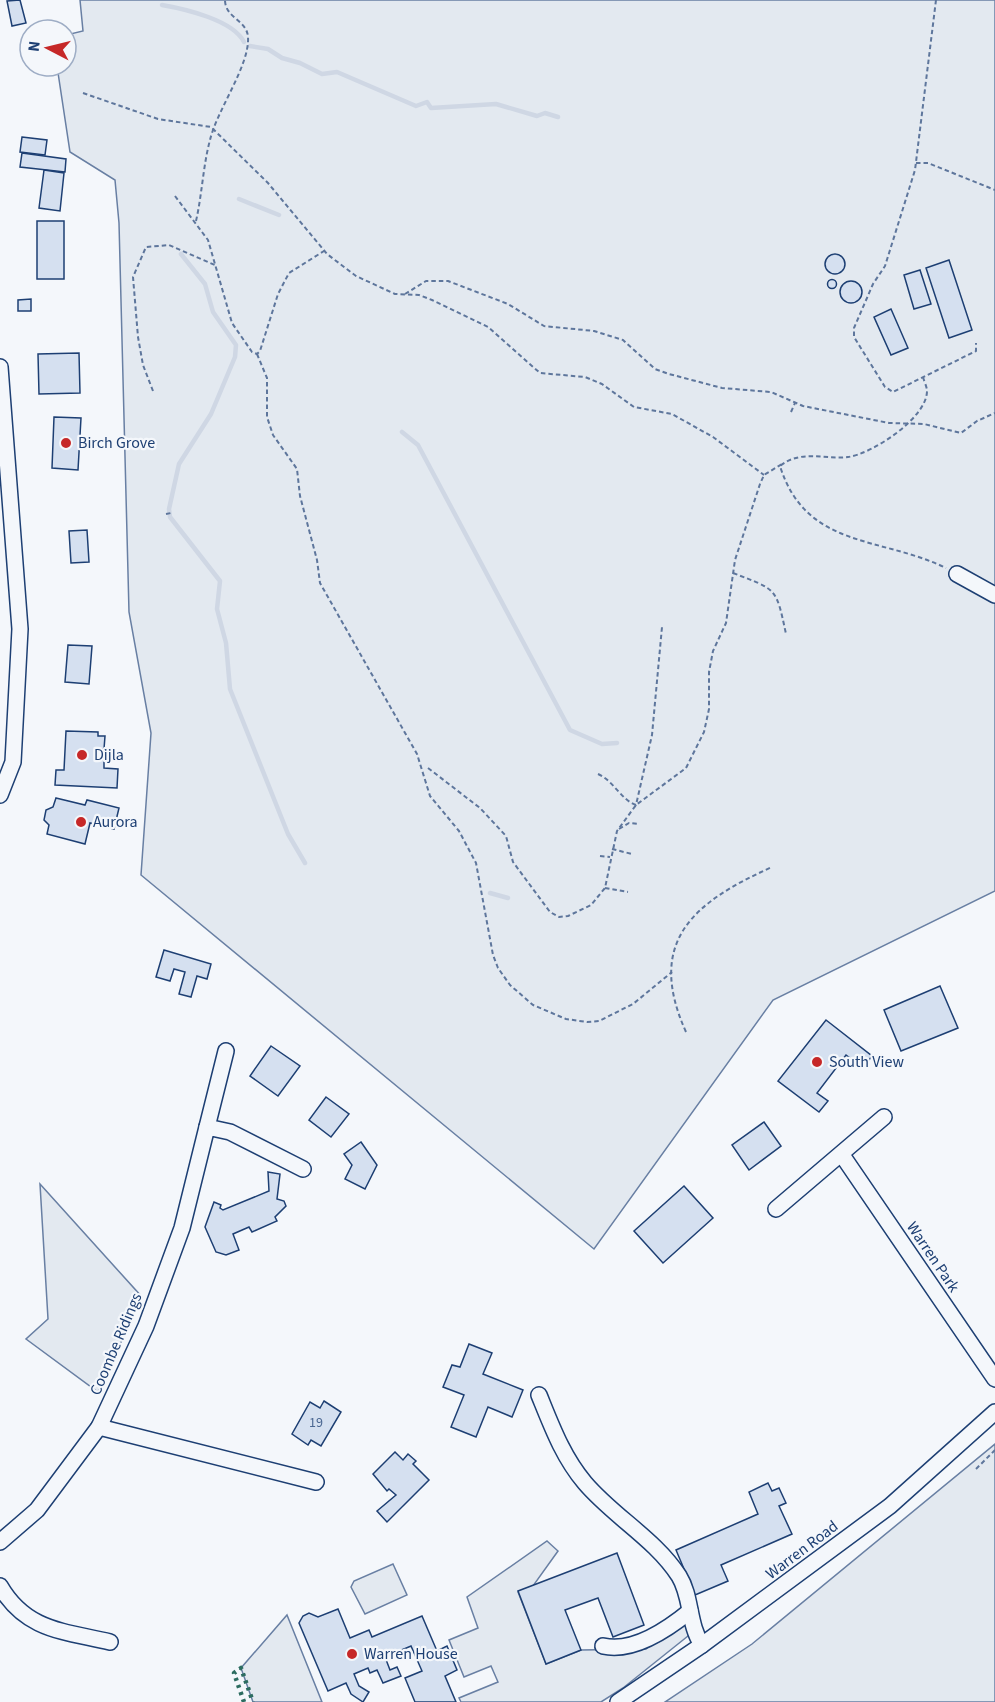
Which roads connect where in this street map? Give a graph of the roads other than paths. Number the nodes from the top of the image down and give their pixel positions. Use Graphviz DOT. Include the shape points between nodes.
graph roads {
  1 [pos="0,368"];
  2 [pos="957,574"];
  3 [pos="995,595"];
  4 [pos="0,795"];
  5 [pos="226,1051"];
  6 [pos="884,1117"];
  7 [pos="207,1128"];
  8 [pos="842,1155"];
  9 [pos="303,1169"];
  10 [pos="776,1209"];
  11 [pos="995,1379"];
  12 [pos="539,1395"];
  13 [pos="995,1412"];
  14 [pos="99,1428"];
  15 [pos="316,1482"];
  16 [pos="0,1542"];
  17 [pos="0,1586"];
  18 [pos="690,1611"];
  19 [pos="110,1642"];
  20 [pos="702,1645"];
  21 [pos="603,1646"];
  22 [pos="618,1702"];
  1 -- 4 [label="street" via="20,629 13,762"];
  2 -- 3 [label="street"];
  5 -- 7 [label="street, Coombe Ridings"];
  6 -- 8 [label="street"];
  7 -- 9 [label="street" via="230,1132"];
  7 -- 14 [label="street, Coombe Ridings" via="182,1228 146,1326"];
  8 -- 10 [label="street"];
  8 -- 11 [label="street, Warren Park"];
  12 -- 18 [label="street" via="565,1458 586,1484 675,1571"];
  13 -- 20 [label="street, Warren Road" via="890,1506"];
  14 -- 15 [label="street"];
  14 -- 16 [label="street, Coombe Ridings" via="37,1510"];
  17 -- 19 [label="street" via="21,1614 35,1622"];
  18 -- 20 [label="street" via="693,1632"];
  18 -- 21 [label="street" via="645,1638 624,1646"];
  20 -- 22 [label="street, Warren Road"];
}
